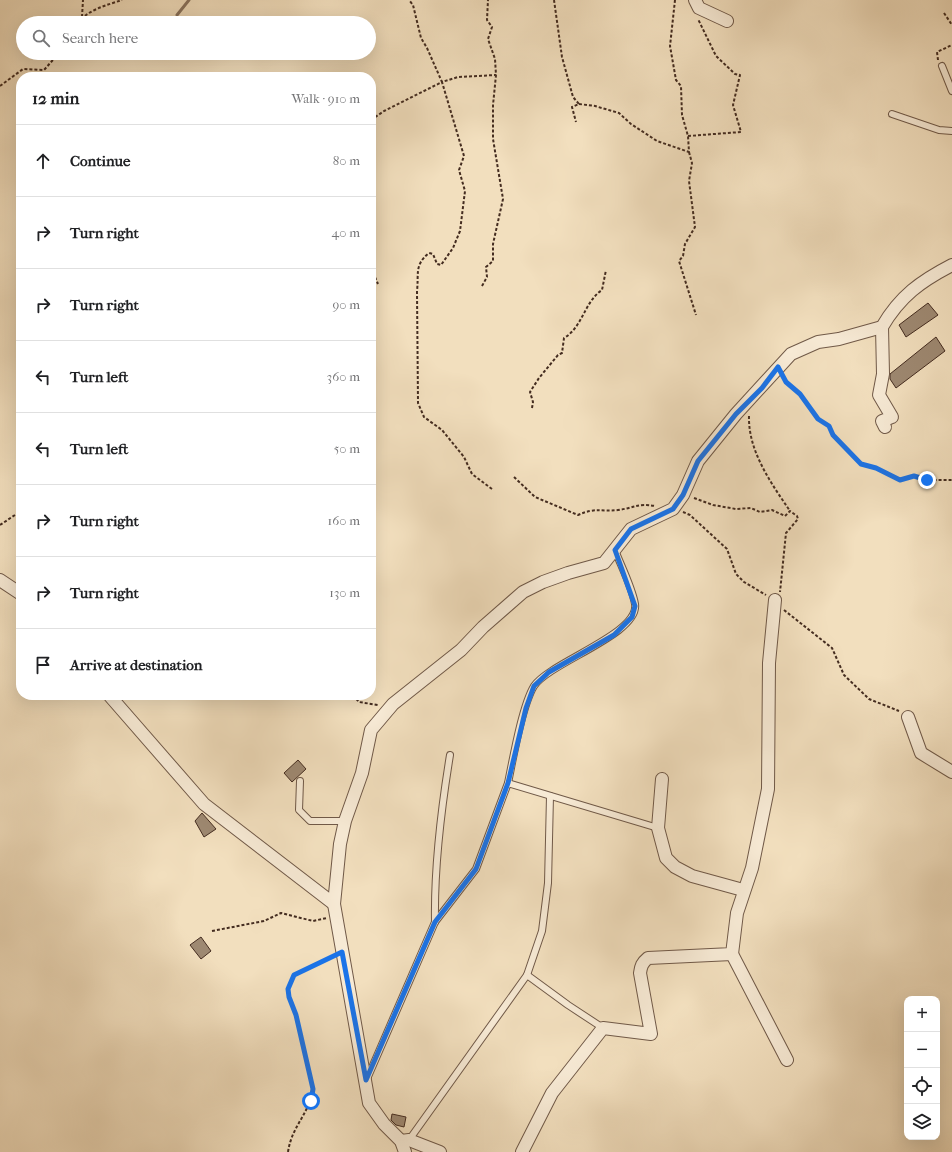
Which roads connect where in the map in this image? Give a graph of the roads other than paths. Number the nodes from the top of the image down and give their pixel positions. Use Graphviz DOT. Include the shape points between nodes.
graph roads {
  1 [pos="696,1"];
  2 [pos="727,21"];
  3 [pos="942,66"];
  4 [pos="952,91"];
  5 [pos="892,114"];
  6 [pos="952,131"];
  7 [pos="952,265"];
  8 [pos="882,327"];
  9 [pos="885,427"];
  10 [pos="615,550"];
  11 [pos="0,580"];
  12 [pos="16,591"];
  13 [pos="779,600"];
  14 [pos="114,700"];
  15 [pos="908,717"];
  16 [pos="450,754"];
  17 [pos="952,772"];
  18 [pos="662,779"];
  19 [pos="300,781"];
  20 [pos="508,783"];
  21 [pos="550,796"];
  22 [pos="345,821"];
  23 [pos="658,828"];
  24 [pos="743,890"];
  25 [pos="335,910"];
  26 [pos="435,922"];
  27 [pos="732,954"];
  28 [pos="527,975"];
  29 [pos="603,1028"];
  30 [pos="787,1060"];
  31 [pos="366,1080"];
  32 [pos="405,1144"];
  33 [pos="440,1152"];
  34 [pos="522,1152"];
  1 -- 2 [label="street" via="699,8"];
  3 -- 4 [label="lane"];
  5 -- 6 [label="lane" via="939,130"];
  7 -- 8 [label="street" via="926,278 909,292 890,313"];
  8 -- 9 [label="street" via="883,374 879,395 892,417 882,421"];
  8 -- 10 [label="street" via="818,342 791,354 698,461 683,495 673,509 631,529"];
  10 -- 20 [label="lane" via="635,606 632,617 614,635 549,672 534,686 526,708"];
  10 -- 22 [label="street" via="604,563 568,573 523,592 482,627 461,650 393,704 371,730 362,773"];
  11 -- 12 [label="street"];
  13 -- 24 [label="street" via="769,663 768,789 752,868"];
  14 -- 25 [label="street" via="204,804"];
  15 -- 17 [label="street" via="921,753"];
  16 -- 26 [label="lane" via="439,826 434,883"];
  18 -- 23 [label="street"];
  19 -- 22 [label="lane" via="299,810 310,821"];
  20 -- 21 [label="lane"];
  20 -- 26 [label="lane" via="476,869"];
  21 -- 23 [label="lane"];
  21 -- 28 [label="lane" via="548,883 542,931"];
  22 -- 25 [label="street" via="340,844"];
  23 -- 24 [label="street" via="666,858 675,867 692,876"];
  24 -- 27 [label="street" via="734,927"];
  25 -- 31 [label="street"];
  26 -- 31 [label="lane"];
  27 -- 29 [label="street" via="648,958 640,966 640,973 651,1034"];
  27 -- 30 [label="street"];
  28 -- 29 [label="lane"];
  28 -- 32 [label="lane"];
  29 -- 34 [label="street" via="552,1093"];
  31 -- 32 [label="street" via="369,1103 384,1124"];
  32 -- 33 [label="street"];
}
